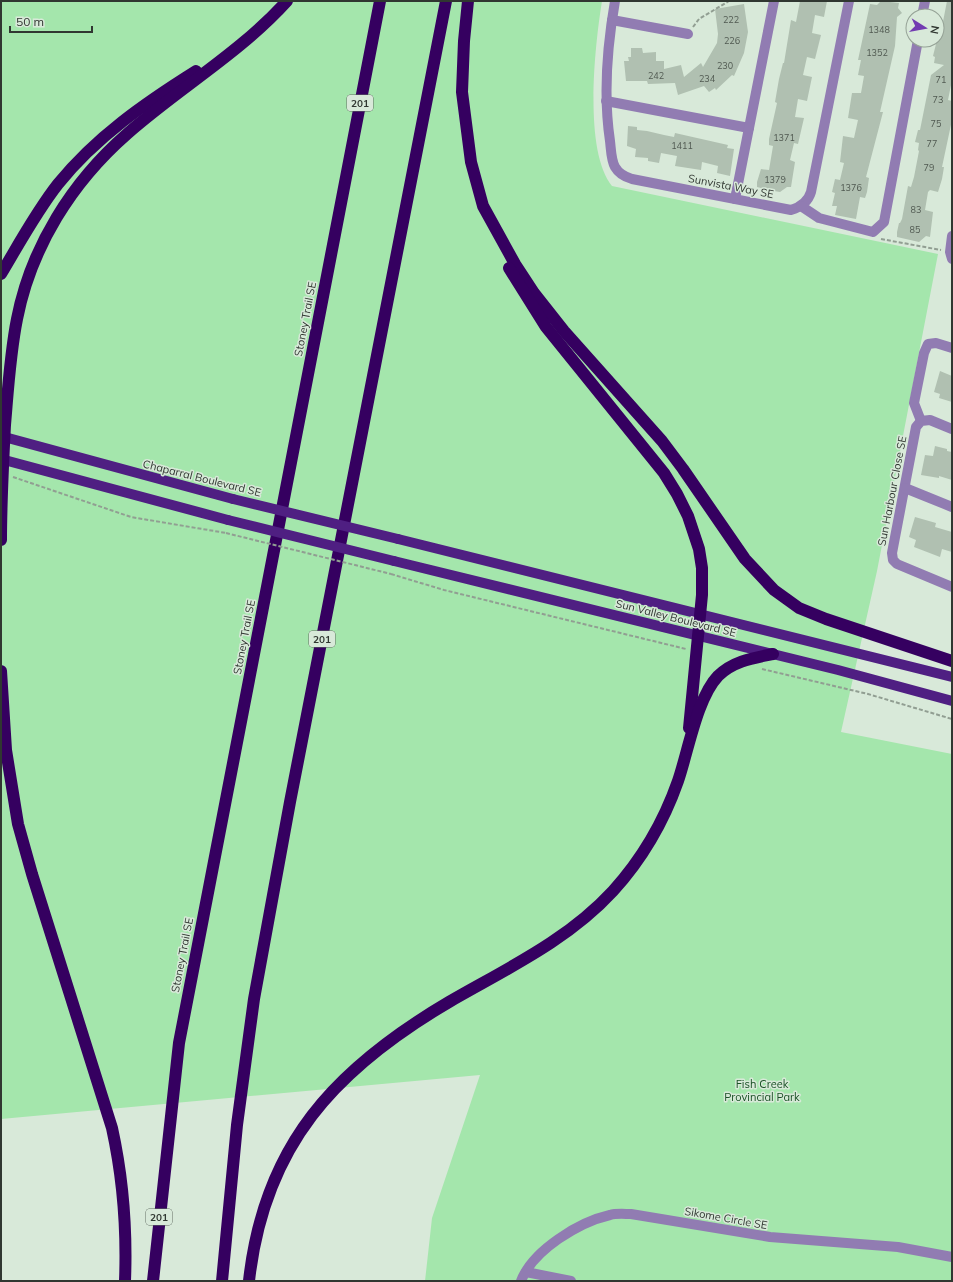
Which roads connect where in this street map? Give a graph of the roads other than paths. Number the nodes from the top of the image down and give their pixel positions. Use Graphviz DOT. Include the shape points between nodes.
graph roads {
  1 [pos="287,1"];
  2 [pos="380,1"];
  3 [pos="446,1"];
  4 [pos="468,1"];
  5 [pos="615,1"];
  6 [pos="774,1"];
  7 [pos="848,1"];
  8 [pos="612,20"];
  9 [pos="266,22"];
  10 [pos="688,34"];
  11 [pos="917,48"];
  12 [pos="606,101"];
  13 [pos="749,128"];
  14 [pos="735,199"];
  15 [pos="482,206"];
  16 [pos="801,206"];
  17 [pos="952,236"];
  18 [pos="951,255"];
  19 [pos="1,274"];
  20 [pos="952,348"];
  21 [pos="921,421"];
  22 [pos="952,428"];
  23 [pos="3,437"];
  24 [pos="2,459"];
  25 [pos="905,488"];
  26 [pos="952,507"];
  27 [pos="398,539"];
  28 [pos="1,540"];
  29 [pos="952,586"];
  30 [pos="700,614"];
  31 [pos="698,636"];
  32 [pos="773,654"];
  33 [pos="952,661"];
  34 [pos="1,671"];
  35 [pos="952,677"];
  36 [pos="952,700"];
  37 [pos="685,757"];
  38 [pos="1,778"];
  39 [pos="32,874"];
  40 [pos="952,1257"];
  41 [pos="523,1276"];
  42 [pos="125,1281"];
  43 [pos="153,1281"];
  44 [pos="222,1281"];
  45 [pos="249,1281"];
  46 [pos="570,1281"];
  1 -- 9 [label="highway"];
  2 -- 43 [label="highway, Stoney Trail SE / 201" via="179,1043"];
  3 -- 44 [label="highway, 201" via="290,802 256,992 237,1125"];
  4 -- 15 [label="highway" via="462,62 463,105 471,162"];
  5 -- 8 [label="street, Sunvista Way SE"];
  6 -- 13 [label="street"];
  7 -- 16 [label="street" via="811,192"];
  8 -- 10 [label="street"];
  8 -- 12 [label="street, Sunvista Way SE" via="606,72"];
  9 -- 19 [label="highway" via="128,117 86,153 46,200"];
  9 -- 23 [label="highway" via="227,57 156,109 122,138 94,166 59,213 34,262 18,311"];
  11 -- 16 [label="street" via="884,222 873,232 819,218"];
  12 -- 13 [label="street"];
  12 -- 14 [label="street, Sunvista Way SE" via="612,157 616,169 624,177"];
  13 -- 14 [label="street"];
  14 -- 16 [label="street, Sunvista Way SE" via="791,210"];
  15 -- 30 [label="highway" via="508,267 535,311 656,463 681,501 701,558 703,583"];
  15 -- 33 [label="highway" via="539,300 662,441 745,559 767,584 790,602 815,615"];
  17 -- 18 [label="street"];
  20 -- 21 [label="street" via="936,343 928,344 924,353 914,403"];
  21 -- 22 [label="street" via="930,420"];
  21 -- 25 [label="street, Sun Harbour Close SE" via="916,427"];
  23 -- 24 [label="highway"];
  23 -- 27 [label="main road, Chaparral Boulevard SE, bridge" via="233,499"];
  24 -- 28 [label="highway"];
  24 -- 31 [label="main road, Sun Valley Boulevard SE, bridge" via="228,520"];
  25 -- 26 [label="street"];
  25 -- 29 [label="street, Sun Harbour Close SE" via="892,550 893,560"];
  27 -- 30 [label="main road, Sun Valley Boulevard SE"];
  30 -- 31 [label="highway"];
  30 -- 35 [label="main road, Sun Valley Boulevard SE"];
  31 -- 32 [label="main road, Sun Valley Boulevard SE"];
  31 -- 37 [label="highway"];
  32 -- 36 [label="main road, Sun Valley Boulevard SE"];
  32 -- 37 [label="highway" via="739,662 715,679 705,698"];
  34 -- 39 [label="highway" via="9,773 18,824"];
  37 -- 45 [label="highway" via="672,798 652,839 629,872 600,903 572,928 539,951 448,1003 391,1040 363,1061 323,1101 288,1150 276,1177 257,1234"];
  38 -- 39 [label="highway" via="14,828"];
  39 -- 42 [label="highway" via="113,1134 119,1161 125,1218"];
  40 -- 41 [label="street, Sikome Circle SE" via="898,1247 770,1237 631,1214 611,1214 583,1224 545,1248"];
  41 -- 46 [label="street"];
}
